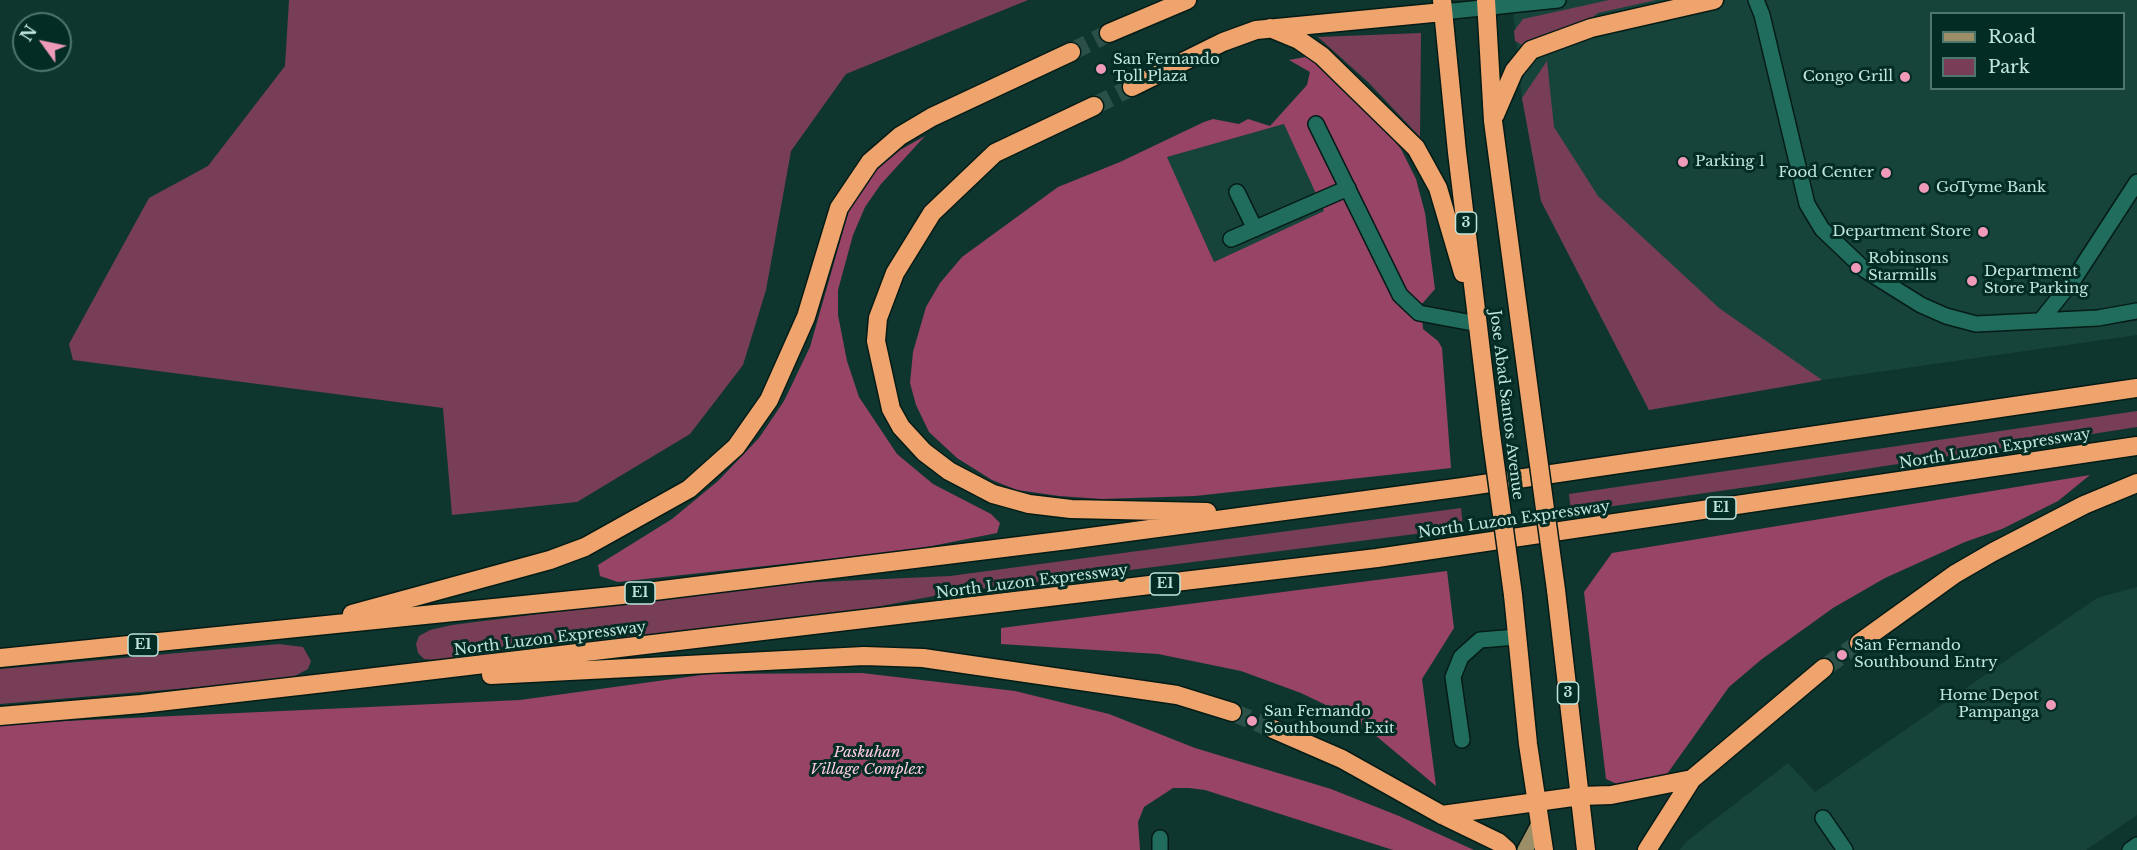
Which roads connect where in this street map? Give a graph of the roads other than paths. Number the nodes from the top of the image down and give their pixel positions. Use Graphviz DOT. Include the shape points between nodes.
graph roads {
  1 [pos="1187,0"];
  2 [pos="1558,0"];
  3 [pos="1714,0"];
  4 [pos="1756,0"];
  5 [pos="1486,5"];
  6 [pos="1443,6"];
  7 [pos="1270,28"];
  8 [pos="1109,33"];
  9 [pos="1071,52"];
  10 [pos="1132,87"];
  11 [pos="1094,106"];
  12 [pos="1493,120"];
  13 [pos="1316,124"];
  14 [pos="2137,182"];
  15 [pos="1348,188"];
  16 [pos="1237,192"];
  17 [pos="1255,229"];
  18 [pos="1231,239"];
  19 [pos="2137,311"];
  20 [pos="2042,319"];
  21 [pos="1478,324"];
  22 [pos="2137,388"];
  23 [pos="2137,446"];
  24 [pos="2137,483"];
  25 [pos="1290,511"];
  26 [pos="287,631"];
  27 [pos="1517,637"];
  28 [pos="1859,643"];
  29 [pos="0,658"];
  30 [pos="1824,668"];
  31 [pos="333,682"];
  32 [pos="1232,712"];
  33 [pos="0,716"];
  34 [pos="1273,729"];
  35 [pos="1462,740"];
  36 [pos="1692,779"];
  37 [pos="1580,796"];
  38 [pos="1537,802"];
  39 [pos="1442,815"];
  40 [pos="1823,818"];
  41 [pos="1540,822"];
  42 [pos="1477,834"];
  43 [pos="2137,845"];
  44 [pos="1492,850"];
  45 [pos="1507,850"];
  46 [pos="1524,850"];
  47 [pos="1544,850"];
  48 [pos="1586,850"];
  49 [pos="1647,850"];
  50 [pos="1845,850"];
  51 [pos="2130,850"];
  1 -- 8 [label="highway"];
  2 -- 5 [label="street"];
  3 -- 12 [label="highway" via="1591,28 1531,50 1514,70"];
  4 -- 20 [label="street" via="1807,204 1822,229 1865,270 1921,306 1976,324"];
  5 -- 6 [label="street"];
  5 -- 12 [label="highway, Jose Abad Santos Avenue / 3"];
  6 -- 7 [label="highway"];
  6 -- 21 [label="highway, Jose Abad Santos Avenue / 3"];
  7 -- 10 [label="highway" via="1223,42"];
  7 -- 21 [label="highway" via="1288,34 1322,56 1416,148 1438,188"];
  9 -- 26 [label="highway" via="922,122 870,162 838,208 806,317 769,400 736,447 689,489 585,547 550,560"];
  11 -- 25 [label="highway" via="995,153 932,213 895,273 878,318 876,341 896,420 924,452 949,471 993,494 1029,504 1093,510"];
  12 -- 37 [label="highway, Jose Abad Santos Avenue / 3, bridge"];
  13 -- 15 [label="street"];
  14 -- 20 [label="street" via="2074,279"];
  15 -- 17 [label="street"];
  15 -- 21 [label="street" via="1408,304 1419,313"];
  16 -- 17 [label="street"];
  17 -- 18 [label="street"];
  19 -- 20 [label="street" via="2098,318"];
  21 -- 27 [label="highway, Jose Abad Santos Avenue / 3, bridge"];
  22 -- 25 [label="highway, E1"];
  23 -- 31 [label="highway, North Luzon Expressway / E1" via="1377,558"];
  24 -- 28 [label="highway" via="1993,552 1955,574"];
  25 -- 26 [label="highway, E1" via="622,595"];
  26 -- 29 [label="highway, E1"];
  27 -- 35 [label="street" via="1480,640 1461,657 1453,677"];
  27 -- 38 [label="highway, Jose Abad Santos Avenue / 3"];
  30 -- 36 [label="highway"];
  31 -- 32 [label="highway" via="864,656 935,659 1178,695"];
  31 -- 33 [label="highway, North Luzon Expressway / E1"];
  34 -- 39 [label="highway" via="1342,759"];
  36 -- 37 [label="highway" via="1611,795"];
  36 -- 49 [label="highway"];
  37 -- 38 [label="highway"];
  37 -- 48 [label="highway, Jose Abad Santos Avenue / 3"];
  38 -- 39 [label="highway"];
  38 -- 41 [label="highway, Jose Abad Santos Avenue / 3"];
  39 -- 42 [label="highway"];
  40 -- 50 [label="street"];
  41 -- 46 [label="main road"];
  41 -- 47 [label="highway, Jose Abad Santos Avenue / 3"];
  42 -- 44 [label="highway"];
  42 -- 45 [label="highway"];
  43 -- 51 [label="street"];
}
